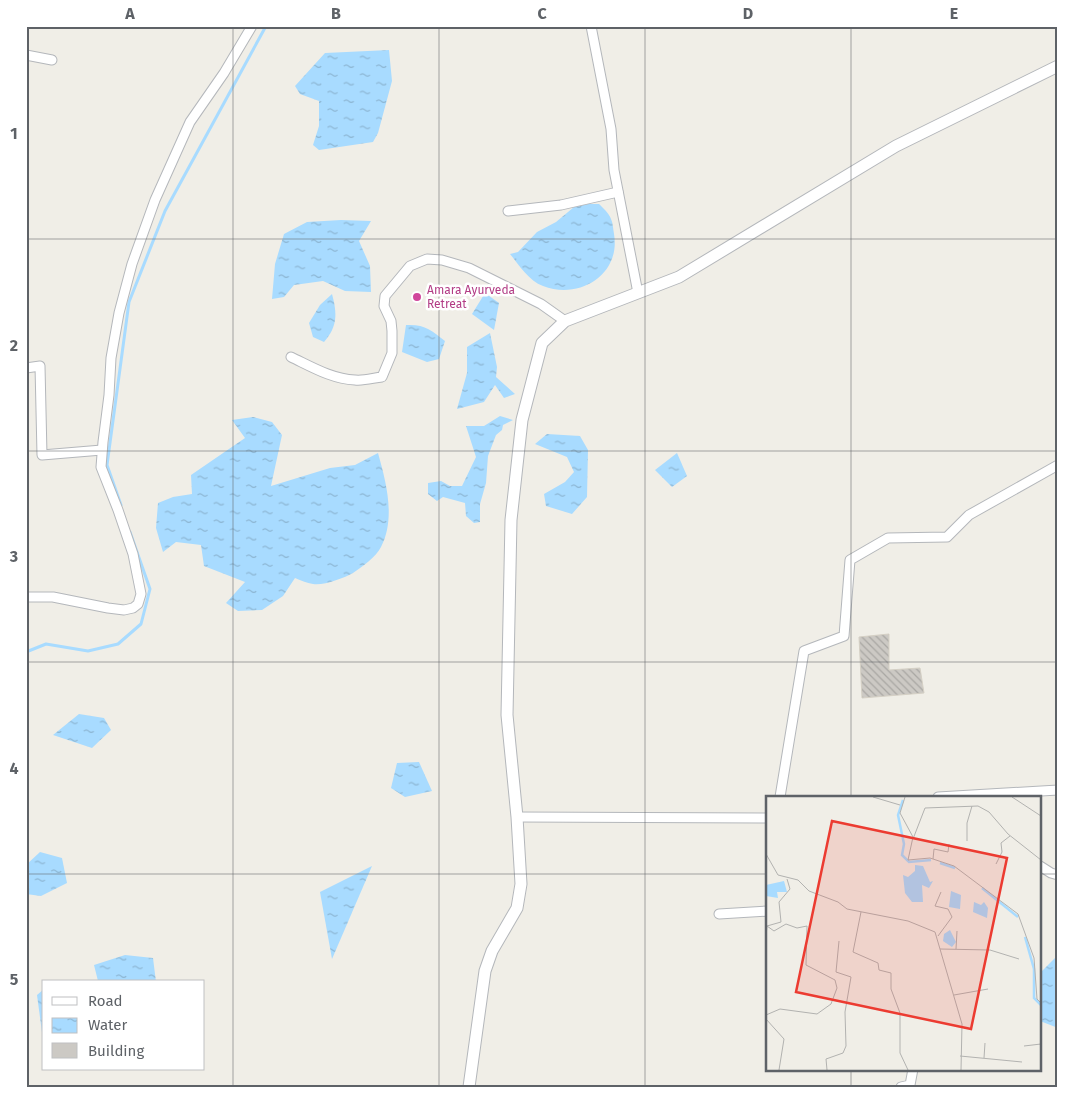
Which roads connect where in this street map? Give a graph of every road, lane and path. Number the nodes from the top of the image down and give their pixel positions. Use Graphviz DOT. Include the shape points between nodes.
graph roads {
  1 [pos="252,26"];
  2 [pos="591,26"];
  3 [pos="26,55"];
  4 [pos="52,60"];
  5 [pos="1058,66"];
  6 [pos="618,192"];
  7 [pos="508,211"];
  8 [pos="638,293"];
  9 [pos="565,321"];
  10 [pos="291,357"];
  11 [pos="26,368"];
  12 [pos="102,450"];
  13 [pos="1058,465"];
  14 [pos="26,597"];
  15 [pos="1058,790"];
  16 [pos="780,796"];
  17 [pos="955,796"];
  18 [pos="517,817"];
  19 [pos="766,818"];
  20 [pos="1042,867"];
  21 [pos="1058,875"];
  22 [pos="766,911"];
  23 [pos="719,914"];
  24 [pos="913,1070"];
  25 [pos="469,1087"];
  26 [pos="901,1087"];
  1 -- 12 [label="street" via="224,74 190,122 155,200 132,264 111,358"];
  2 -- 6 [label="street" via="611,129"];
  3 -- 4 [label="street"];
  5 -- 8 [label="street" via="896,146 679,277"];
  6 -- 7 [label="street" via="561,205"];
  6 -- 8 [label="street"];
  8 -- 9 [label="street"];
  9 -- 10 [label="street" via="541,304 469,268 427,259 410,266 385,296 384,306 391,321 392,353 382,377 339,378"];
  9 -- 18 [label="street" via="542,343 522,420 511,520 507,715"];
  11 -- 12 [label="street" via="40,366 42,455"];
  12 -- 14 [label="street" via="101,467 133,554 140,594 138,604 124,610 53,597"];
  13 -- 16 [label="street" via="969,515 947,537 888,538 850,560 844,636 804,651"];
  15 -- 17 [label="street"];
  18 -- 19 [label="street"];
  18 -- 25 [label="street" via="521,884 517,908 492,951 485,971"];
  20 -- 21 [label="street"];
  22 -- 23 [label="street"];
  24 -- 26 [label="street" via="910,1086"];
}
